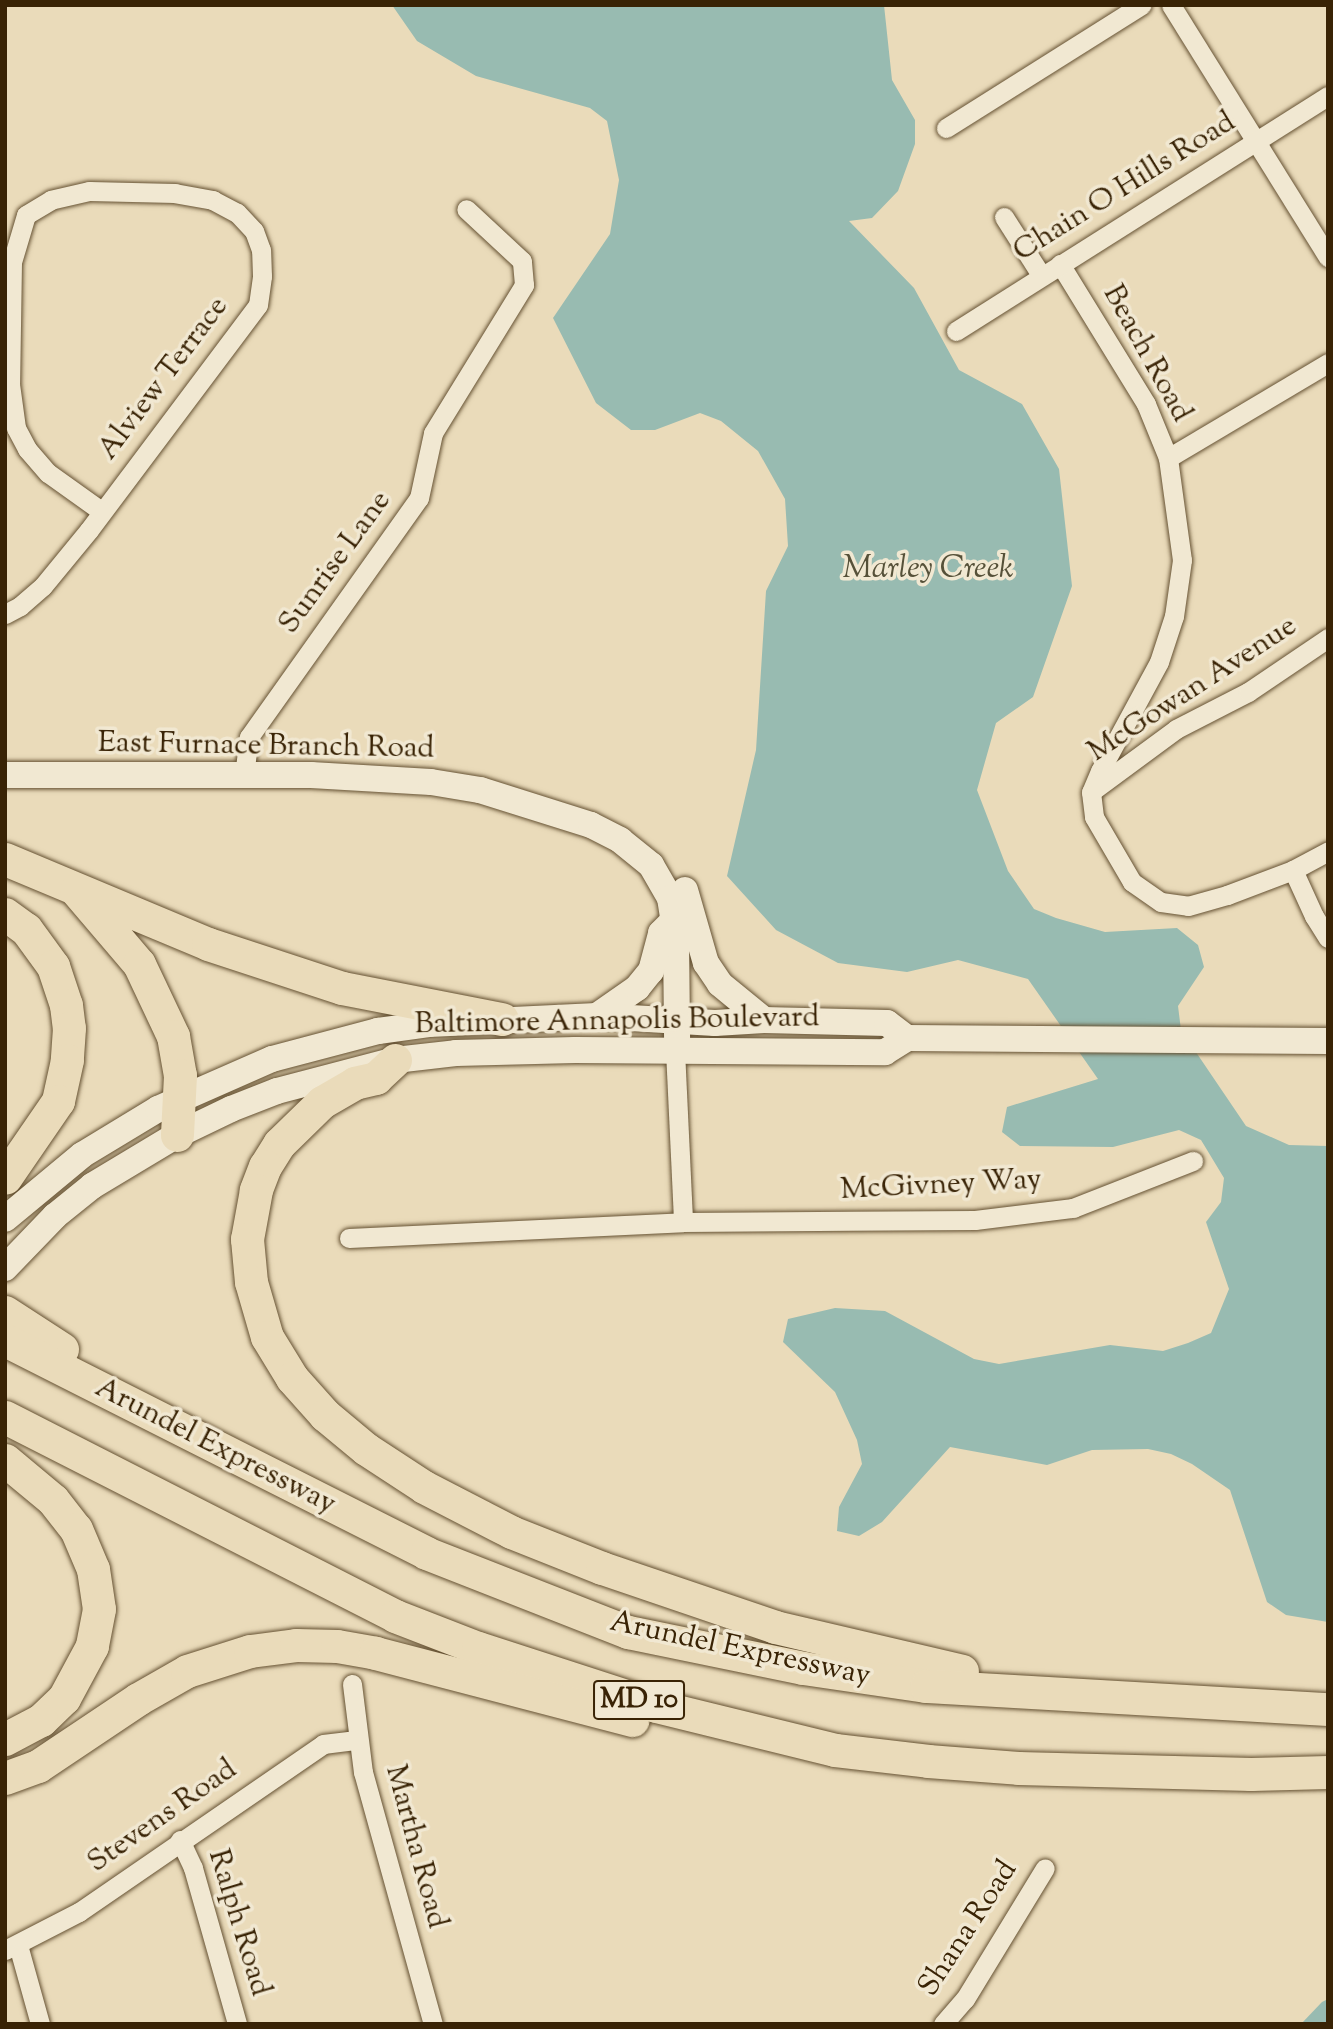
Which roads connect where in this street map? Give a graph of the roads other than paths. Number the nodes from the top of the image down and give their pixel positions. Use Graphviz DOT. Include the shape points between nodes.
graph roads {
  1 [pos="1141,5"];
  2 [pos="1171,5"];
  3 [pos="1328,96"];
  4 [pos="946,128"];
  5 [pos="1256,141"];
  6 [pos="466,209"];
  7 [pos="1004,217"];
  8 [pos="1328,257"];
  9 [pos="1060,264"];
  10 [pos="1041,275"];
  11 [pos="956,331"];
  12 [pos="1328,363"];
  13 [pos="1168,458"];
  14 [pos="101,511"];
  15 [pos="5,614"];
  16 [pos="1328,638"];
  17 [pos="5,775"];
  18 [pos="244,776"];
  19 [pos="1091,792"];
  20 [pos="1328,851"];
  21 [pos="5,859"];
  22 [pos="651,865"];
  23 [pos="1293,870"];
  24 [pos="72,885"];
  25 [pos="5,914"];
  26 [pos="675,919"];
  27 [pos="1328,938"];
  28 [pos="597,1016"];
  29 [pos="502,1019"];
  30 [pos="764,1020"];
  31 [pos="678,1021"];
  32 [pos="907,1038"];
  33 [pos="1328,1041"];
  34 [pos="675,1050"];
  35 [pos="395,1060"];
  36 [pos="178,1099"];
  37 [pos="177,1135"];
  38 [pos="1193,1161"];
  39 [pos="5,1178"];
  40 [pos="5,1219"];
  41 [pos="683,1222"];
  42 [pos="349,1238"];
  43 [pos="5,1268"];
  44 [pos="5,1312"];
  45 [pos="5,1340"];
  46 [pos="103,1391"];
  47 [pos="5,1417"];
  48 [pos="5,1460"];
  49 [pos="352,1684"];
  50 [pos="1066,1696"];
  51 [pos="1328,1709"];
  52 [pos="779,1737"];
  53 [pos="5,1739"];
  54 [pos="356,1740"];
  55 [pos="1328,1772"];
  56 [pos="5,1778"];
  57 [pos="180,1840"];
  58 [pos="1045,1868"];
  59 [pos="12,1947"];
  60 [pos="40,2024"];
  61 [pos="237,2024"];
  62 [pos="432,2024"];
  63 [pos="943,2024"];
  1 -- 4 [label="street"];
  2 -- 5 [label="street"];
  3 -- 5 [label="street, Chain O Hills Road"];
  5 -- 8 [label="street"];
  5 -- 9 [label="street, Chain O Hills Road"];
  6 -- 18 [label="street, Sunrise Lane" via="522,261 524,285 433,433 419,498 249,737"];
  7 -- 10 [label="street"];
  9 -- 10 [label="street, Chain O Hills Road"];
  9 -- 13 [label="street, Beach Road" via="1146,404"];
  10 -- 11 [label="street, Chain O Hills Road"];
  12 -- 13 [label="street"];
  13 -- 19 [label="street, Beach Road" via="1182,560 1174,616 1159,662"];
  14 -- 14 [label="street, Alview Terrace" via="48,473 16,428 9,384 12,262 26,215 51,200 89,191 175,193 213,200 237,213 254,231 261,250 258,305"];
  14 -- 15 [label="street, Alview Terrace" via="43,586"];
  16 -- 19 [label="street, McGowan Avenue" via="1248,692 1176,729"];
  17 -- 18 [label="main road, East Furnace Branch Road"];
  18 -- 22 [label="main road, East Furnace Branch Road" via="432,782 480,790 591,825 620,839"];
  19 -- 23 [label="street" via="1094,817 1132,882 1161,902 1188,906"];
  20 -- 23 [label="street"];
  21 -- 24 [label="highway"];
  22 -- 26 [label="main road, East Furnace Branch Road" via="670,898"];
  22 -- 30 [label="main road" via="677,871 706,963 720,984"];
  23 -- 27 [label="street"];
  24 -- 29 [label="highway" via="208,944 342,988"];
  24 -- 36 [label="highway" via="139,964 154,991 173,1036 180,1075"];
  25 -- 39 [label="highway" via="26,929 53,966 69,1028 58,1101"];
  26 -- 28 [label="main road" via="661,933 651,971 637,988"];
  26 -- 31 [label="main road, East Furnace Branch Road"];
  28 -- 29 [label="main road, Baltimore Annapolis Boulevard"];
  28 -- 31 [label="main road, Baltimore Annapolis Boulevard"];
  29 -- 36 [label="main road, Baltimore Annapolis Boulevard" via="378,1031 321,1044 272,1059"];
  30 -- 31 [label="main road, Baltimore Annapolis Boulevard"];
  30 -- 32 [label="main road, Baltimore Annapolis Boulevard" via="887,1023"];
  31 -- 34 [label="main road, East Furnace Branch Road"];
  32 -- 33 [label="main road, Baltimore Annapolis Boulevard"];
  32 -- 34 [label="main road, Baltimore Annapolis Boulevard" via="885,1052"];
  34 -- 35 [label="main road, Baltimore Annapolis Boulevard" via="456,1053"];
  34 -- 41 [label="street"];
  35 -- 37 [label="main road, Baltimore Annapolis Boulevard" via="276,1091"];
  35 -- 50 [label="highway" via="376,1078 355,1083 322,1102 279,1144 256,1190 247,1239 251,1282 267,1337 292,1378 325,1415 424,1487 511,1532 602,1568 775,1627"];
  36 -- 37 [label="highway"];
  36 -- 40 [label="main road, Baltimore Annapolis Boulevard" via="82,1155"];
  37 -- 43 [label="main road, Baltimore Annapolis Boulevard" via="92,1186 22,1247"];
  38 -- 41 [label="street, McGivney Way" via="1073,1208 975,1220"];
  41 -- 42 [label="street, McGivney Way"];
  44 -- 46 [label="highway" via="63,1350"];
  45 -- 46 [label="highway, Arundel Expressway / MD 10"];
  46 -- 50 [label="highway, Arundel Expressway / MD 10" via="426,1553 628,1632 803,1668 913,1684"];
  47 -- 52 [label="highway, MD 10" via="395,1616 656,1706"];
  48 -- 53 [label="highway" via="53,1500 76,1528 93,1569 99,1609 92,1646 64,1698 41,1720"];
  49 -- 54 [label="street, Martha Road"];
  50 -- 51 [label="highway, Arundel Expressway / MD 10"];
  52 -- 55 [label="highway, MD 10" via="835,1750 1018,1768"];
  52 -- 56 [label="highway" via="748,1749 375,1653 296,1645 250,1651 187,1671 38,1766"];
  54 -- 57 [label="street, Stevens Road" via="323,1744"];
  54 -- 62 [label="street, Martha Road"];
  57 -- 59 [label="street, Stevens Road" via="79,1912"];
  57 -- 61 [label="street, Ralph Road" via="194,1868"];
  58 -- 63 [label="street, Shana Road" via="965,1999"];
  59 -- 60 [label="street"];
}
